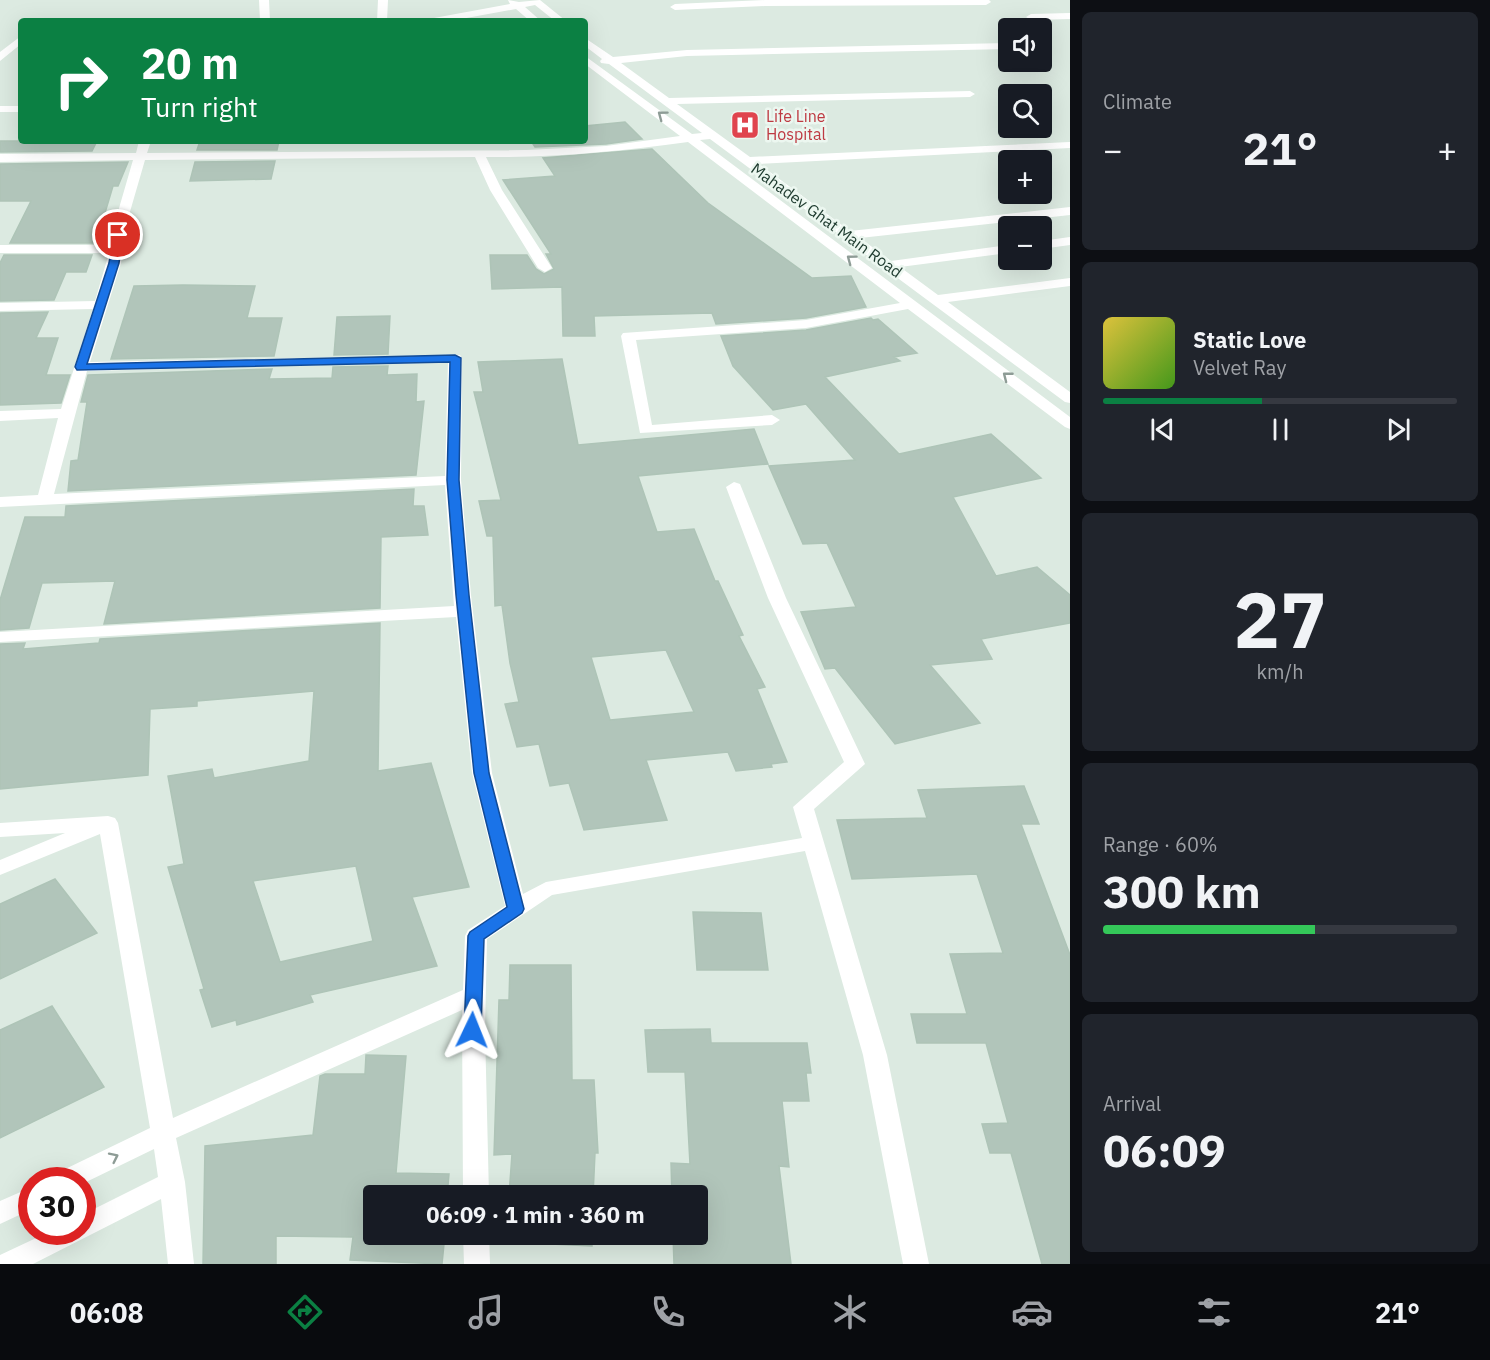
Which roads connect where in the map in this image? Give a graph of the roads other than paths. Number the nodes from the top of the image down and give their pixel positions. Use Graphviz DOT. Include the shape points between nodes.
graph roads {
  1 [pos="264,0"];
  2 [pos="383,0"];
  3 [pos="536,1"];
  4 [pos="513,2"];
  5 [pos="736,2"];
  6 [pos="865,2"];
  7 [pos="986,3"];
  8 [pos="675,7"];
  9 [pos="1070,16"];
  10 [pos="1031,17"];
  11 [pos="265,18"];
  12 [pos="382,18"];
  13 [pos="446,18"];
  14 [pos="532,18"];
  15 [pos="557,18"];
  16 [pos="18,42"];
  17 [pos="588,42"];
  18 [pos="998,46"];
  19 [pos="0,58"];
  20 [pos="610,60"];
  21 [pos="588,61"];
  22 [pos="970,94"];
  23 [pos="664,100"];
  24 [pos="0,109"];
  25 [pos="18,109"];
  26 [pos="712,135"];
  27 [pos="691,137"];
  28 [pos="144,144"];
  29 [pos="1070,145"];
  30 [pos="396,147"];
  31 [pos="479,154"];
  32 [pos="140,155"];
  33 [pos="0,158"];
  34 [pos="746,161"];
  35 [pos="1070,211"];
  36 [pos="848,235"];
  37 [pos="1070,241"];
  38 [pos="1052,243"];
  39 [pos="0,249"];
  40 [pos="115,249"];
  41 [pos="998,250"];
  42 [pos="888,265"];
  43 [pos="545,268"];
  44 [pos="1070,282"];
  45 [pos="935,300"];
  46 [pos="912,304"];
  47 [pos="101,305"];
  48 [pos="0,307"];
  49 [pos="81,367"];
  50 [pos="1070,383"];
  51 [pos="1053,386"];
  52 [pos="1028,393"];
  53 [pos="1070,399"];
  54 [pos="67,413"];
  55 [pos="0,416"];
  56 [pos="772,420"];
  57 [pos="1070,424"];
  58 [pos="453,480"];
  59 [pos="734,487"];
  60 [pos="45,500"];
  61 [pos="0,502"];
  62 [pos="464,611"];
  63 [pos="0,637"];
  64 [pos="108,823"];
  65 [pos="0,830"];
  66 [pos="813,843"];
  67 [pos="0,868"];
  68 [pos="516,909"];
  69 [pos="474,995"];
  70 [pos="163,1133"];
  71 [pos="93,1167"];
  72 [pos="172,1182"];
  73 [pos="476,1185"];
  74 [pos="18,1204"];
  75 [pos="0,1213"];
  76 [pos="96,1220"];
  77 [pos="46,1245"];
  78 [pos="476,1245"];
  79 [pos="7,1264"];
  80 [pos="181,1264"];
  81 [pos="477,1264"];
  82 [pos="916,1264"];
  1 -- 11 [label="street"];
  2 -- 12 [label="street"];
  3 -- 4 [label="street"];
  3 -- 15 [label="street"];
  4 -- 13 [label="street"];
  4 -- 14 [label="street"];
  5 -- 6 [label="street"];
  5 -- 8 [label="street"];
  6 -- 7 [label="street"];
  9 -- 10 [label="street"];
  16 -- 19 [label="street"];
  17 -- 20 [label="street, Mahadev Ghat Main Road"];
  18 -- 20 [label="street" via="687,53"];
  20 -- 21 [label="street"];
  20 -- 23 [label="street, Mahadev Ghat Main Road"];
  27 -- 21 [label="street, one-way"];
  22 -- 23 [label="street"];
  23 -- 26 [label="street, Mahadev Ghat Main Road"];
  24 -- 25 [label="street"];
  26 -- 27 [label="street"];
  26 -- 34 [label="street, Mahadev Ghat Main Road"];
  27 -- 31 [label="street" via="595,149"];
  46 -- 27 [label="street, one-way"];
  28 -- 32 [label="street"];
  29 -- 34 [label="street"];
  30 -- 31 [label="street"];
  30 -- 32 [label="street"];
  31 -- 43 [label="street" via="496,190"];
  32 -- 33 [label="street"];
  32 -- 40 [label="street"];
  34 -- 36 [label="street, Mahadev Ghat Main Road"];
  35 -- 36 [label="street"];
  36 -- 42 [label="street, Mahadev Ghat Main Road"];
  37 -- 38 [label="street"];
  39 -- 40 [label="street"];
  40 -- 47 [label="street"];
  41 -- 42 [label="street"];
  42 -- 45 [label="street, Mahadev Ghat Main Road"];
  44 -- 45 [label="street"];
  45 -- 51 [label="street, Mahadev Ghat Main Road"];
  52 -- 46 [label="street, one-way"];
  46 -- 56 [label="street" via="877,314 785,327 628,336 645,430"];
  47 -- 48 [label="street"];
  47 -- 49 [label="street"];
  49 -- 54 [label="street"];
  49 -- 58 [label="street" via="455,358"];
  50 -- 51 [label="street"];
  51 -- 52 [label="street"];
  51 -- 53 [label="street, Mahadev Ghat Main Road"];
  52 -- 57 [label="street"];
  54 -- 55 [label="street"];
  54 -- 60 [label="street"];
  58 -- 60 [label="street"];
  58 -- 62 [label="street"];
  59 -- 66 [label="street" via="777,598 855,764 803,807"];
  60 -- 61 [label="street"];
  62 -- 63 [label="street"];
  62 -- 68 [label="street" via="482,773"];
  64 -- 65 [label="street"];
  64 -- 67 [label="street"];
  64 -- 70 [label="street"];
  66 -- 68 [label="street" via="546,890"];
  66 -- 82 [label="street" via="875,1055"];
  68 -- 69 [label="street" via="476,936"];
  69 -- 70 [label="street"];
  69 -- 73 [label="street"];
  71 -- 70 [label="street, one-way"];
  70 -- 72 [label="street"];
  72 -- 76 [label="street"];
  72 -- 80 [label="street"];
  74 -- 75 [label="street"];
  77 -- 79 [label="street"];
  78 -- 81 [label="street"];
}
